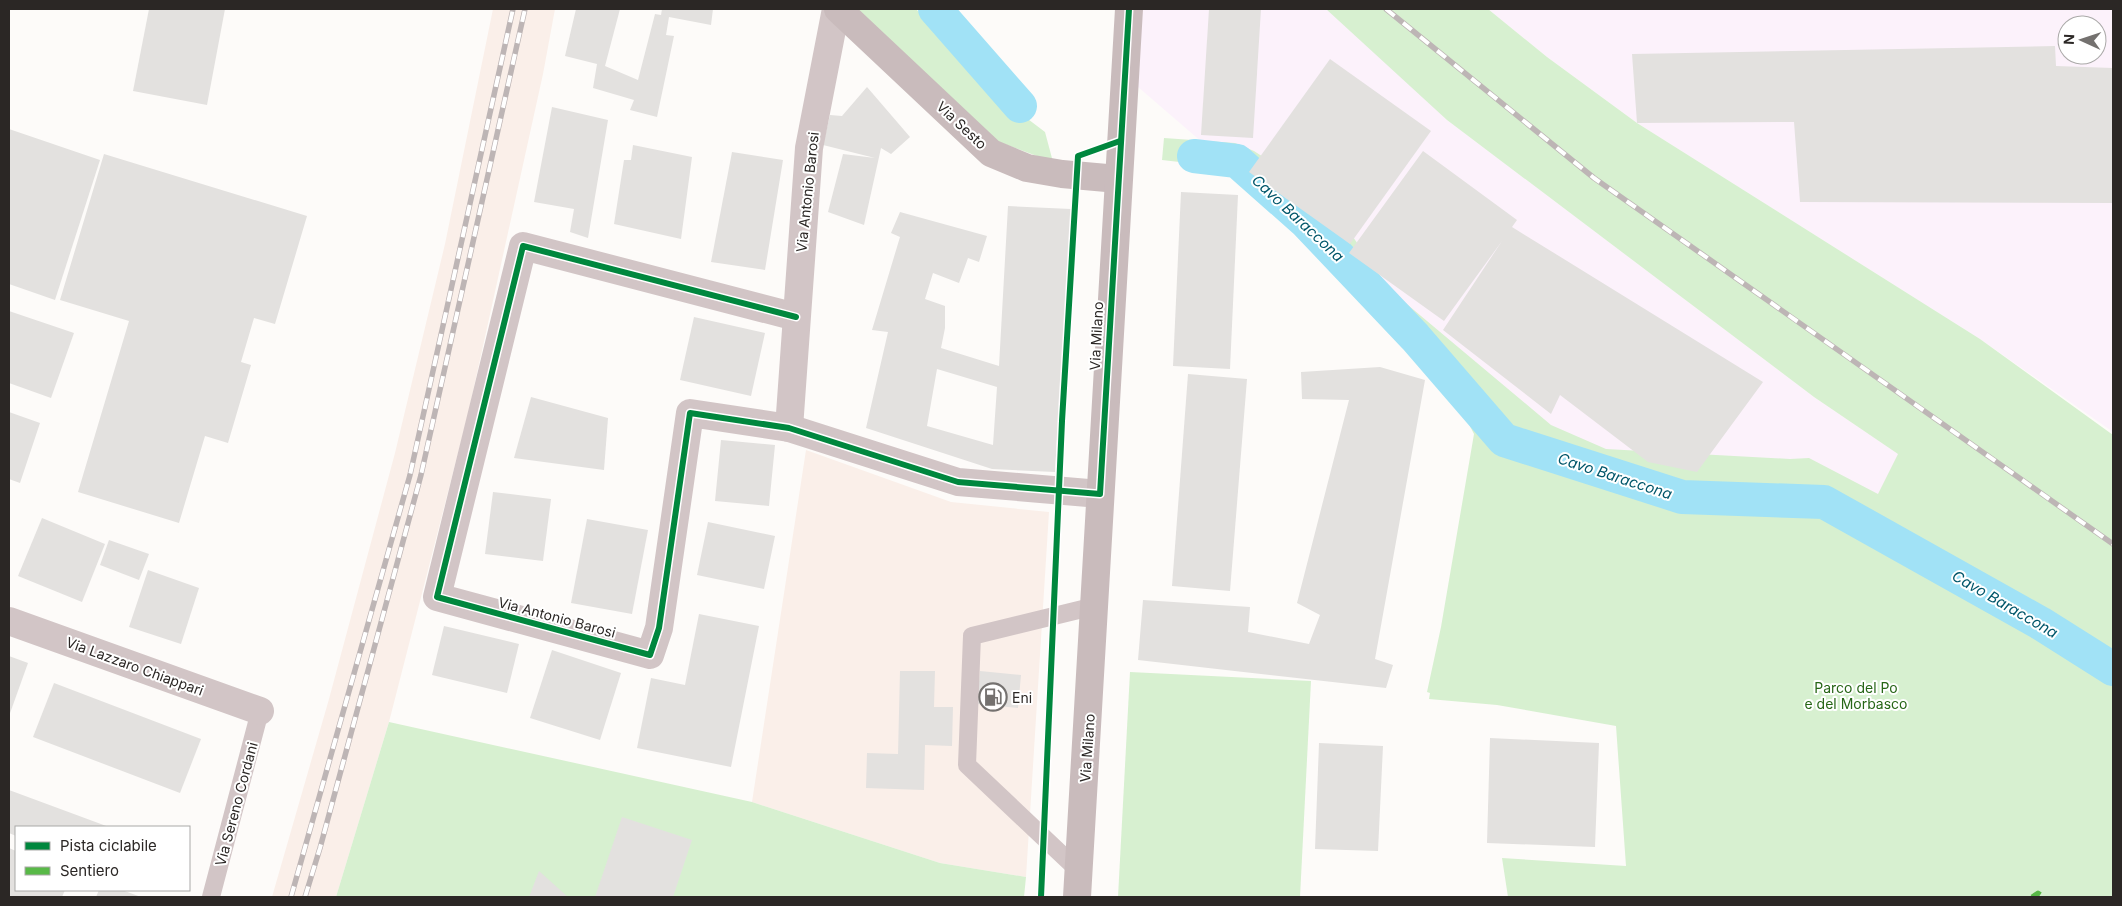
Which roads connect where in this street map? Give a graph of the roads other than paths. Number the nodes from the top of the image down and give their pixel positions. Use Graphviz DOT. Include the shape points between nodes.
graph roads {
  1 [pos="837,9"];
  2 [pos="1129,9"];
  3 [pos="1118,179"];
  4 [pos="796,317"];
  5 [pos="789,428"];
  6 [pos="1100,494"];
  7 [pos="1094,606"];
  8 [pos="9,621"];
  9 [pos="260,711"];
  10 [pos="1078,870"];
  11 [pos="211,897"];
  12 [pos="1077,897"];
  1 -- 3 [label="main road, Via Sesto" via="991,153 1027,168"];
  1 -- 4 [label="street, Via Antonio Barosi" via="809,148"];
  2 -- 3 [label="main road, Via Milano"];
  3 -- 6 [label="main road, Via Milano"];
  4 -- 5 [label="street, Via Antonio Barosi"];
  4 -- 5 [label="street, Via Antonio Barosi" via="522,246 437,597 650,655 660,628 690,413"];
  5 -- 6 [label="street, Via Antonio Barosi" via="958,482"];
  6 -- 7 [label="main road, Via Milano"];
  7 -- 10 [label="main road, Via Milano"];
  7 -- 10 [label="lane" via="972,636 967,765"];
  8 -- 9 [label="street, Via Lazzaro Chiappari"];
  9 -- 11 [label="lane, Via Sereno Cordani"];
  10 -- 12 [label="main road, Via Milano"];
}
